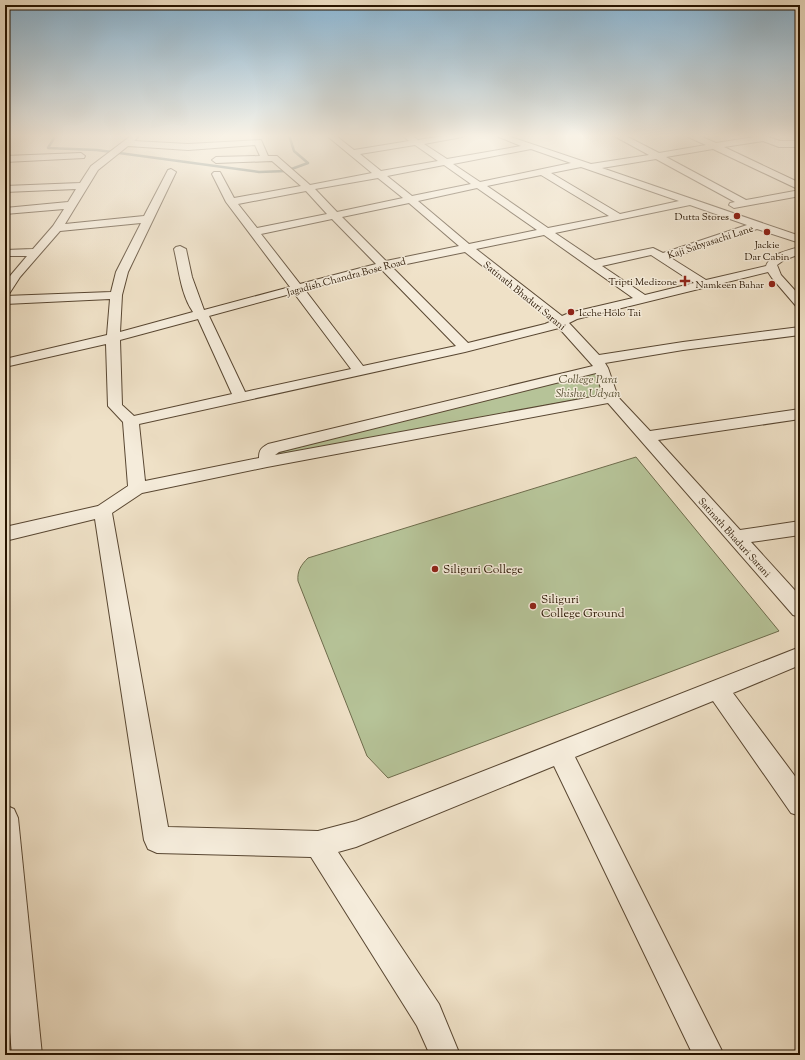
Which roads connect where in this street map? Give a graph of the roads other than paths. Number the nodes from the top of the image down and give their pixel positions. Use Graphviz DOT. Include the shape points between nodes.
graph roads {
  1 [pos="165,184"];
  2 [pos="222,184"];
  3 [pos="304,184"];
  4 [pos="326,184"];
  5 [pos="393,184"];
  6 [pos="564,184"];
  7 [pos="639,184"];
  8 [pos="710,184"];
  9 [pos="480,185"];
  10 [pos="83,186"];
  11 [pos="308,188"];
  12 [pos="5,189"];
  13 [pos="800,193"];
  14 [pos="410,199"];
  15 [pos="231,202"];
  16 [pos="690,202"];
  17 [pos="745,203"];
  18 [pos="72,205"];
  19 [pos="710,208"];
  20 [pos="5,211"];
  21 [pos="336,215"];
  22 [pos="618,217"];
  23 [pos="148,219"];
  24 [pos="758,225"];
  25 [pos="57,228"];
  26 [pos="546,231"];
  27 [pos="254,232"];
  28 [pos="799,240"];
  29 [pos="466,247"];
  30 [pos="180,249"];
  31 [pos="800,250"];
  32 [pos="37,252"];
  33 [pos="5,253"];
  34 [pos="662,257"];
  35 [pos="594,264"];
  36 [pos="384,265"];
  37 [pos="771,268"];
  38 [pos="704,284"];
  39 [pos="297,289"];
  40 [pos="5,291"];
  41 [pos="116,295"];
  42 [pos="643,299"];
  43 [pos="5,300"];
  44 [pos="800,303"];
  45 [pos="200,314"];
  46 [pos="561,322"];
  47 [pos="800,331"];
  48 [pos="113,338"];
  49 [pos="465,348"];
  50 [pos="5,363"];
  51 [pos="599,364"];
  52 [pos="360,370"];
  53 [pos="240,397"];
  54 [pos="611,398"];
  55 [pos="800,414"];
  56 [pos="130,421"];
  57 [pos="645,437"];
  58 [pos="267,462"];
  59 [pos="137,488"];
  60 [pos="103,511"];
  61 [pos="800,528"];
  62 [pos="5,534"];
  63 [pos="736,537"];
  64 [pos="800,609"];
  65 [pos="800,656"];
  66 [pos="717,689"];
  67 [pos="560,752"];
  68 [pos="800,804"];
  69 [pos="5,818"];
  70 [pos="318,844"];
  71 [pos="27,1055"];
  72 [pos="445,1055"];
  73 [pos="709,1055"];
  1 -- 23 [label="street"];
  2 -- 15 [label="street"];
  3 -- 11 [label="street"];
  4 -- 11 [label="street"];
  5 -- 14 [label="street, Satinath Bhaduri Sarani"];
  6 -- 22 [label="street"];
  7 -- 16 [label="street"];
  8 -- 17 [label="street"];
  9 -- 14 [label="street"];
  9 -- 26 [label="street"];
  10 -- 12 [label="street"];
  10 -- 18 [label="street"];
  11 -- 15 [label="street"];
  11 -- 21 [label="street"];
  13 -- 17 [label="street"];
  14 -- 21 [label="street"];
  14 -- 29 [label="street, Satinath Bhaduri Sarani"];
  15 -- 27 [label="street"];
  16 -- 19 [label="street"];
  16 -- 22 [label="street, Jagadish Chandra Bose Road"];
  17 -- 19 [label="street"];
  18 -- 20 [label="street"];
  18 -- 25 [label="street"];
  19 -- 24 [label="street"];
  21 -- 27 [label="street"];
  21 -- 36 [label="street"];
  22 -- 26 [label="street, Jagadish Chandra Bose Road"];
  23 -- 25 [label="street"];
  23 -- 41 [label="street" via="122,272"];
  24 -- 28 [label="street"];
  24 -- 34 [label="street, Kaji Sabyasachi Lane"];
  25 -- 32 [label="street"];
  26 -- 29 [label="street, Jagadish Chandra Bose Road"];
  26 -- 35 [label="street"];
  27 -- 39 [label="street"];
  29 -- 36 [label="street, Jagadish Chandra Bose Road"];
  29 -- 46 [label="street, Satinath Bhaduri Sarani"];
  30 -- 45 [label="street" via="190,293"];
  31 -- 37 [label="street" via="781,257 772,263"];
  32 -- 33 [label="street"];
  32 -- 40 [label="street"];
  34 -- 35 [label="street, Kaji Sabyasachi Lane" via="653,251"];
  34 -- 38 [label="street"];
  35 -- 42 [label="street"];
  36 -- 39 [label="street, Jagadish Chandra Bose Road"];
  36 -- 49 [label="street"];
  37 -- 38 [label="street"];
  37 -- 44 [label="street"];
  38 -- 42 [label="street"];
  39 -- 45 [label="street, Jagadish Chandra Bose Road"];
  39 -- 52 [label="street"];
  41 -- 43 [label="street"];
  41 -- 48 [label="street"];
  42 -- 46 [label="street" via="573,316"];
  45 -- 48 [label="street, Jagadish Chandra Bose Road"];
  45 -- 53 [label="street"];
  46 -- 49 [label="street" via="550,328"];
  46 -- 51 [label="street, Satinath Bhaduri Sarani"];
  47 -- 51 [label="street" via="683,346"];
  48 -- 50 [label="street, Jagadish Chandra Bose Road"];
  48 -- 56 [label="street" via="115,406"];
  49 -- 52 [label="street"];
  51 -- 54 [label="street, Satinath Bhaduri Sarani"];
  51 -- 58 [label="street" via="274,448 267,452"];
  52 -- 53 [label="street"];
  53 -- 56 [label="street"];
  54 -- 57 [label="street, Satinath Bhaduri Sarani"];
  54 -- 58 [label="street"];
  55 -- 57 [label="street"];
  56 -- 59 [label="street"];
  57 -- 63 [label="street, Satinath Bhaduri Sarani"];
  58 -- 59 [label="street"];
  59 -- 60 [label="street"];
  60 -- 62 [label="street"];
  60 -- 70 [label="street" via="157,840"];
  61 -- 63 [label="street"];
  63 -- 64 [label="street, Satinath Bhaduri Sarani"];
  65 -- 66 [label="street"];
  66 -- 67 [label="street"];
  66 -- 68 [label="street"];
  67 -- 70 [label="street" via="356,834"];
  67 -- 73 [label="street"];
  69 -- 71 [label="street"];
  70 -- 72 [label="street" via="428,1015"];
}
